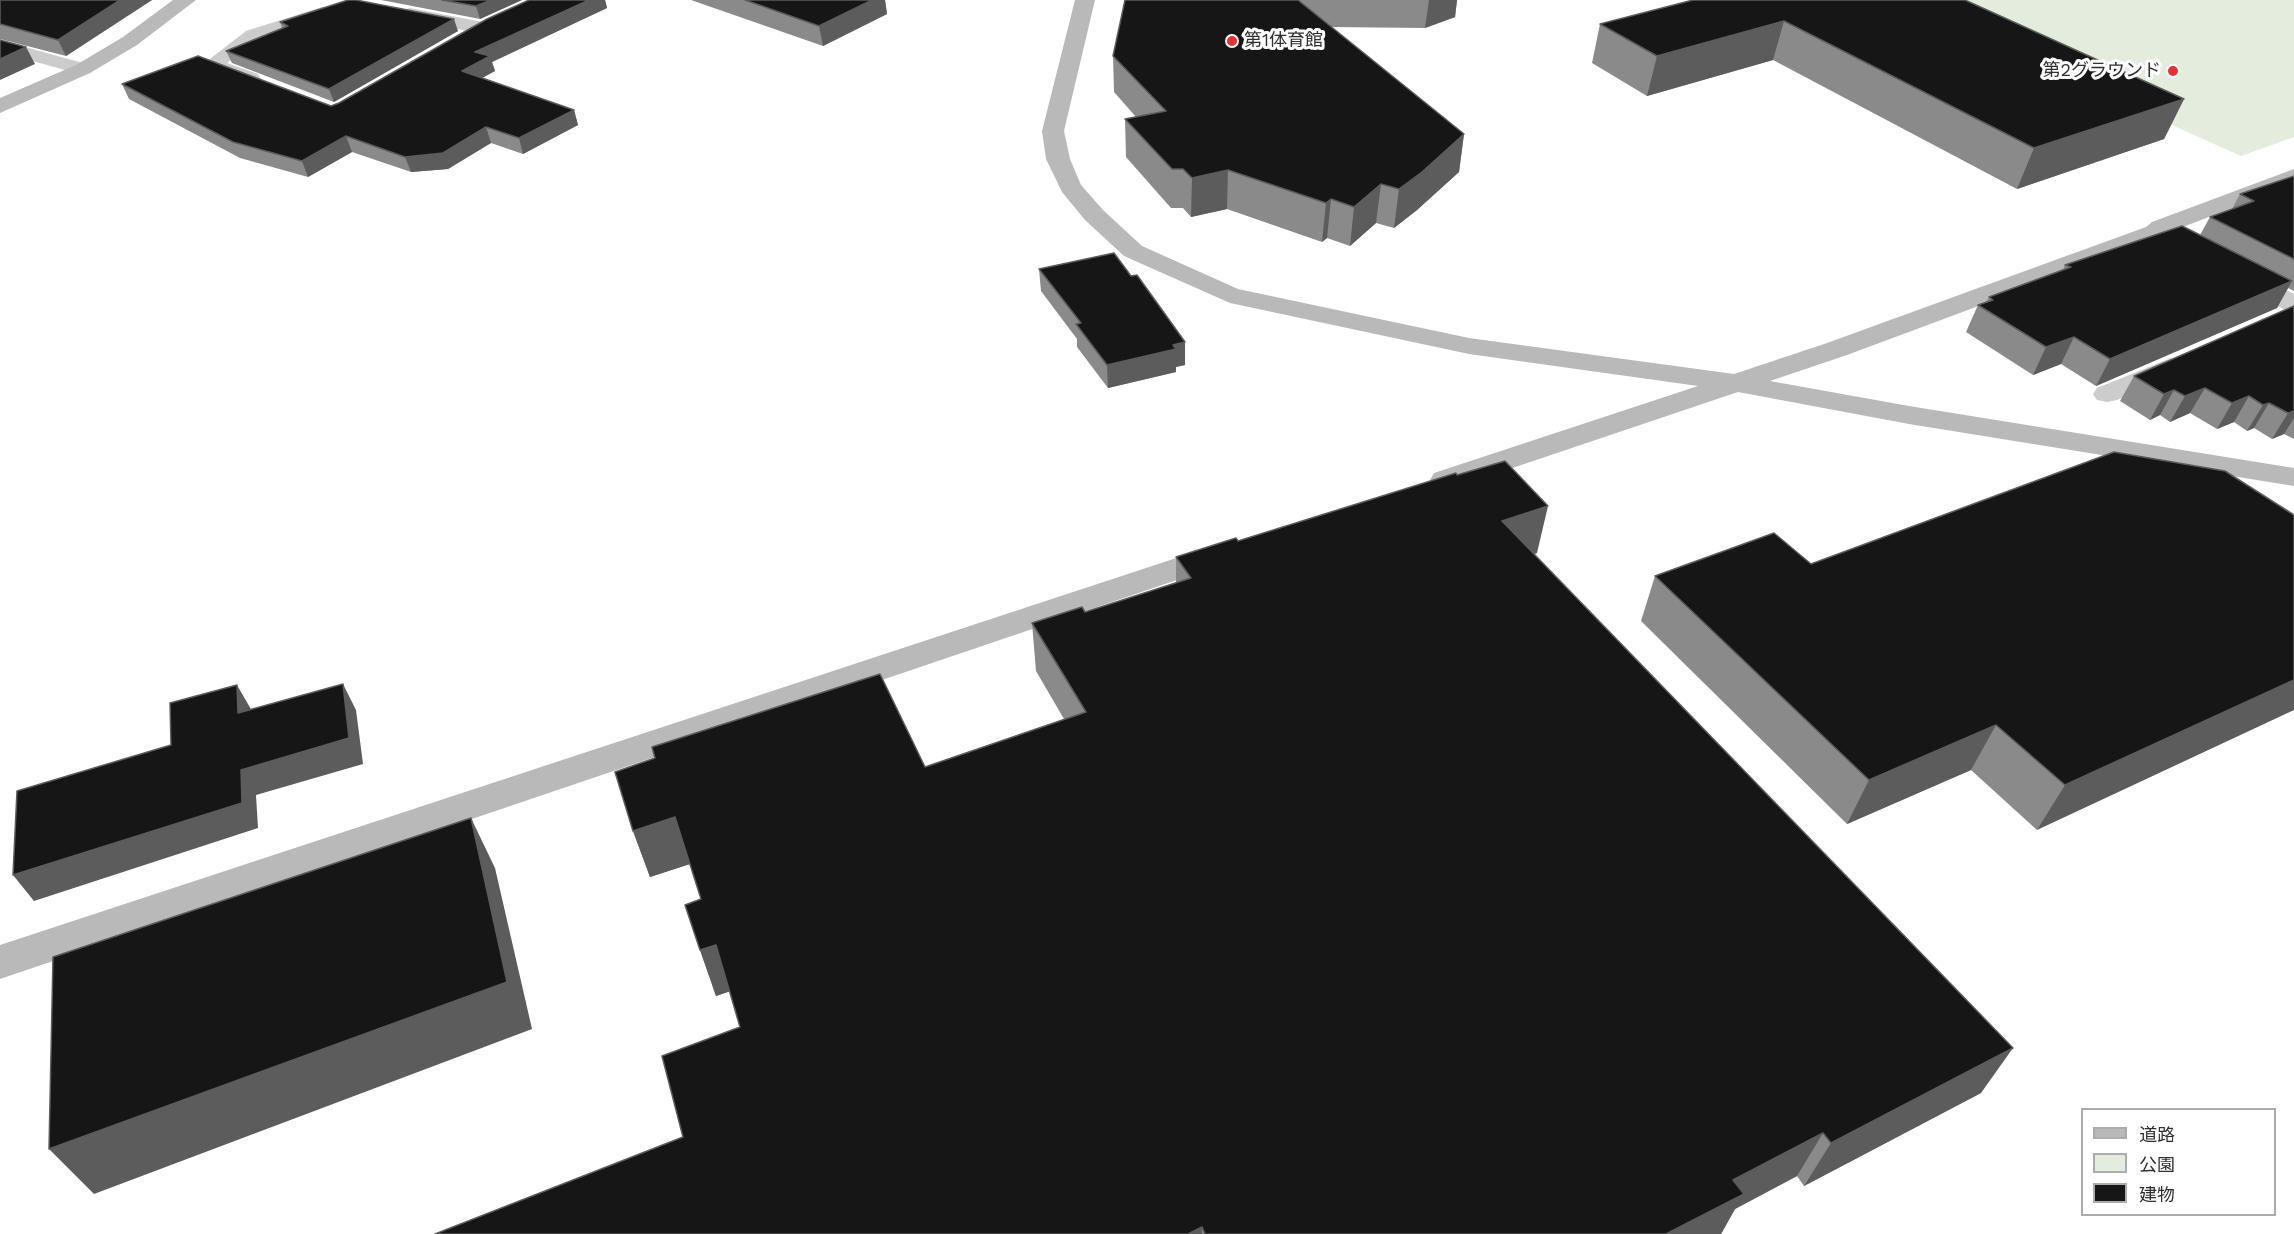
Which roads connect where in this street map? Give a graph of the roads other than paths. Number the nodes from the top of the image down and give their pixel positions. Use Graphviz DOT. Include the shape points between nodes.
graph roads {
  1 [pos="186,0"];
  2 [pos="1085,0"];
  3 [pos="343,6"];
  4 [pos="389,10"];
  5 [pos="505,17"];
  6 [pos="483,28"];
  7 [pos="454,45"];
  8 [pos="0,46"];
  9 [pos="83,69"];
  10 [pos="264,85"];
  11 [pos="0,106"];
  12 [pos="2294,176"];
  13 [pos="2155,232"];
  14 [pos="2185,248"];
  15 [pos="2224,268"];
  16 [pos="2294,304"];
  17 [pos="2195,356"];
  18 [pos="1737,383"];
  19 [pos="2107,394"];
  20 [pos="2294,477"];
  21 [pos="1419,489"];
  22 [pos="1249,546"];
  23 [pos="0,962"];
  1 -- 9 [label="street"];
  2 -- 18 [label="street" via="1053,131 1058,159 1070,187 1133,251 1230,295 1469,346"];
  3 -- 10 [label="street" via="253,35 212,65"];
  4 -- 6 [label="street"];
  5 -- 6 [label="street"];
  6 -- 7 [label="street"];
  8 -- 9 [label="street"];
  9 -- 11 [label="street"];
  12 -- 13 [label="street"];
  13 -- 14 [label="street"];
  13 -- 18 [label="street"];
  15 -- 16 [label="street"];
  17 -- 19 [label="street"];
  18 -- 20 [label="street"];
  18 -- 21 [label="street"];
  22 -- 23 [label="street"];
}
